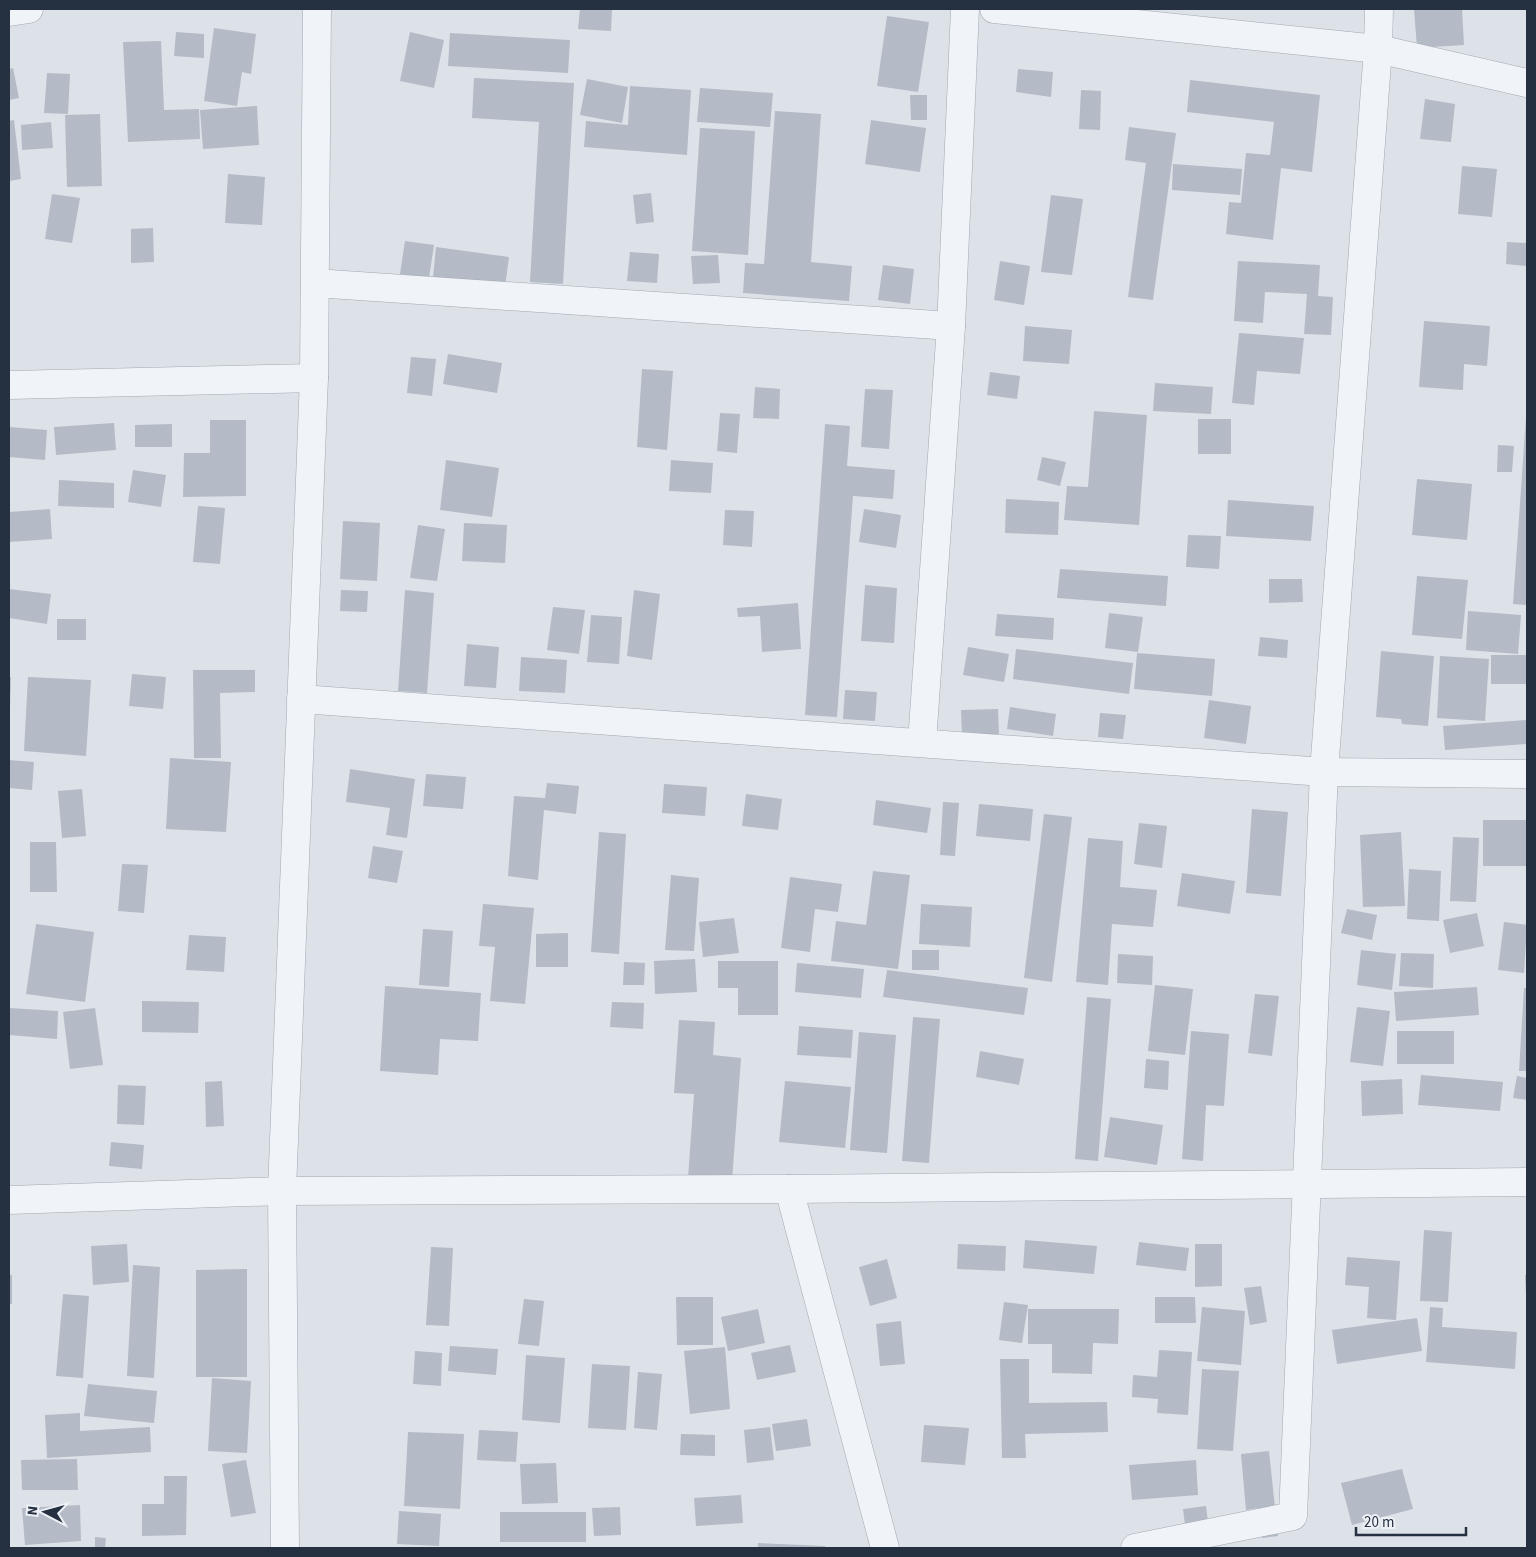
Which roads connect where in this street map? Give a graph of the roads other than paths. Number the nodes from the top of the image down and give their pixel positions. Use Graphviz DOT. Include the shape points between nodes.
graph roads {
  1 [pos="29,9"];
  2 [pos="317,9"];
  3 [pos="965,9"];
  4 [pos="994,9"];
  5 [pos="1379,9"];
  6 [pos="9,12"];
  7 [pos="1378,49"];
  8 [pos="1527,83"];
  9 [pos="315,283"];
  10 [pos="951,326"];
  11 [pos="314,378"];
  12 [pos="9,385"];
  13 [pos="301,699"];
  14 [pos="922,743"];
  15 [pos="1324,772"];
  16 [pos="1527,774"];
  17 [pos="1527,1182"];
  18 [pos="1307,1185"];
  19 [pos="789,1189"];
  20 [pos="282,1191"];
  21 [pos="9,1200"];
  22 [pos="284,1548"];
  23 [pos="885,1548"];
  24 [pos="1135,1548"];
  1 -- 6 [label="street"];
  2 -- 9 [label="street"];
  3 -- 10 [label="street"];
  4 -- 7 [label="street"];
  5 -- 7 [label="street"];
  7 -- 8 [label="street"];
  7 -- 15 [label="street"];
  9 -- 10 [label="street"];
  9 -- 11 [label="street"];
  10 -- 14 [label="street"];
  11 -- 12 [label="street"];
  11 -- 13 [label="street"];
  13 -- 14 [label="street"];
  13 -- 20 [label="street"];
  14 -- 15 [label="street"];
  15 -- 16 [label="street"];
  15 -- 18 [label="street"];
  17 -- 18 [label="street"];
  18 -- 19 [label="street"];
  18 -- 24 [label="street" via="1293,1516"];
  19 -- 20 [label="street"];
  19 -- 23 [label="street"];
  20 -- 21 [label="street"];
  20 -- 22 [label="street"];
}
